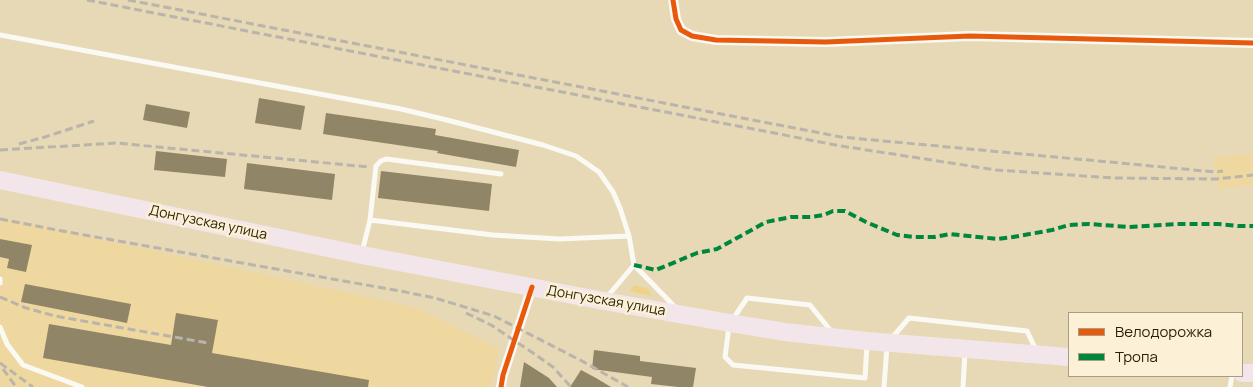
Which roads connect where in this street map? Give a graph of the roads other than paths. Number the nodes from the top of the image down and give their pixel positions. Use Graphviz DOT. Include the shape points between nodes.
graph roads {
  1 [pos="674,0"];
  2 [pos="0,35"];
  3 [pos="1253,43"];
  4 [pos="501,174"];
  5 [pos="0,180"];
  6 [pos="370,220"];
  7 [pos="629,236"];
  8 [pos="362,255"];
  9 [pos="634,265"];
  10 [pos="532,287"];
  11 [pos="604,301"];
  12 [pos="684,315"];
  13 [pos="730,323"];
  14 [pos="0,327"];
  15 [pos="836,338"];
  16 [pos="867,341"];
  17 [pos="887,343"];
  18 [pos="965,349"];
  19 [pos="1038,354"];
  20 [pos="1068,357"];
  21 [pos="82,387"];
  22 [pos="501,387"];
  23 [pos="884,387"];
  24 [pos="963,387"];
  1 -- 3 [label="street" via="681,30 692,36 716,40 826,42 970,36"];
  2 -- 7 [label="lane" via="400,109 543,145 576,156 599,172 613,192"];
  4 -- 6 [label="lane" via="386,159 380,161 376,166"];
  5 -- 8 [label="highway, Донгузская улица"];
  6 -- 7 [label="lane" via="494,235 559,239"];
  6 -- 8 [label="lane"];
  7 -- 9 [label="lane"];
  8 -- 10 [label="highway, Донгузская улица"];
  9 -- 11 [label="lane"];
  9 -- 12 [label="lane"];
  10 -- 11 [label="highway, Донгузская улица"];
  10 -- 22 [label="street"];
  11 -- 12 [label="highway, Донгузская улица"];
  12 -- 13 [label="highway, Донгузская улица"];
  13 -- 15 [label="highway, Донгузская улица"];
  13 -- 15 [label="lane" via="747,298 810,305"];
  13 -- 16 [label="lane" via="725,357 733,365 865,378"];
  14 -- 21 [label="lane" via="7,344 23,365"];
  15 -- 16 [label="highway, Донгузская улица"];
  16 -- 17 [label="highway, Донгузская улица"];
  17 -- 18 [label="highway, Донгузская улица"];
  17 -- 19 [label="lane" via="909,318 1027,331"];
  17 -- 23 [label="lane"];
  18 -- 19 [label="highway, Донгузская улица"];
  18 -- 24 [label="lane"];
  19 -- 20 [label="highway, Донгузская улица"];
}
